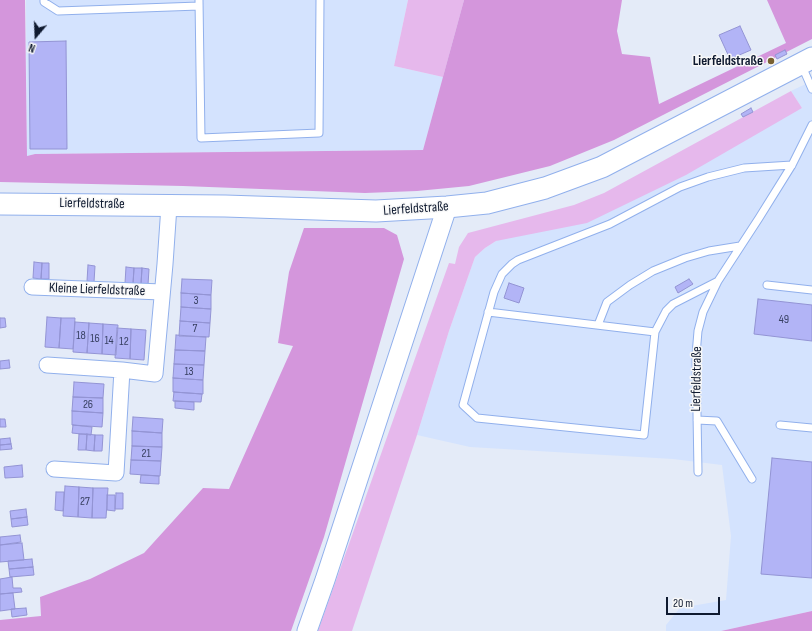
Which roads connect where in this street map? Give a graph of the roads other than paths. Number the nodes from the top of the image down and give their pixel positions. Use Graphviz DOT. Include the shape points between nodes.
graph roads {
  1 [pos="44,0"];
  2 [pos="320,0"];
  3 [pos="199,3"];
  4 [pos="806,61"];
  5 [pos="812,89"];
  6 [pos="812,125"];
  7 [pos="792,165"];
  8 [pos="0,204"];
  9 [pos="169,206"];
  10 [pos="447,207"];
  11 [pos="740,246"];
  12 [pos="718,282"];
  13 [pos="767,285"];
  14 [pos="32,287"];
  15 [pos="812,290"];
  16 [pos="162,292"];
  17 [pos="488,312"];
  18 [pos="598,325"];
  19 [pos="655,332"];
  20 [pos="47,365"];
  21 [pos="122,370"];
  22 [pos="697,420"];
  23 [pos="780,425"];
  24 [pos="812,428"];
  25 [pos="54,469"];
  26 [pos="698,472"];
  27 [pos="752,479"];
  28 [pos="307,631"];
  1 -- 3 [label="lane" via="58,11"];
  2 -- 3 [label="lane" via="319,133 201,138"];
  4 -- 5 [label="lane, Lierfeldstraße"];
  4 -- 10 [label="main road, Lierfeldstraße" via="602,167 516,196"];
  6 -- 7 [label="lane, Lierfeldstraße"];
  7 -- 11 [label="lane, Lierfeldstraße"];
  7 -- 17 [label="lane" via="744,168 708,177 680,187 610,224 518,260 500,277"];
  8 -- 9 [label="main road, Lierfeldstraße"];
  9 -- 10 [label="main road, Lierfeldstraße" via="376,211"];
  9 -- 16 [label="street, Kleine Lierfeldstraße"];
  10 -- 28 [label="street"];
  11 -- 12 [label="lane, Lierfeldstraße"];
  11 -- 18 [label="lane" via="709,251 653,271 607,302"];
  12 -- 19 [label="lane" via="673,304 666,311"];
  12 -- 22 [label="lane, Lierfeldstraße" via="703,312 698,331"];
  13 -- 15 [label="lane"];
  14 -- 16 [label="street, Kleine Lierfeldstraße"];
  16 -- 21 [label="street, Kleine Lierfeldstraße" via="155,374"];
  17 -- 18 [label="lane"];
  17 -- 19 [label="lane" via="463,405 478,418 644,435"];
  18 -- 19 [label="lane"];
  20 -- 21 [label="street, Kleine Lierfeldstraße"];
  21 -- 25 [label="street" via="116,473"];
  22 -- 26 [label="lane, Lierfeldstraße"];
  22 -- 27 [label="lane" via="717,421"];
  23 -- 24 [label="lane"];
}
